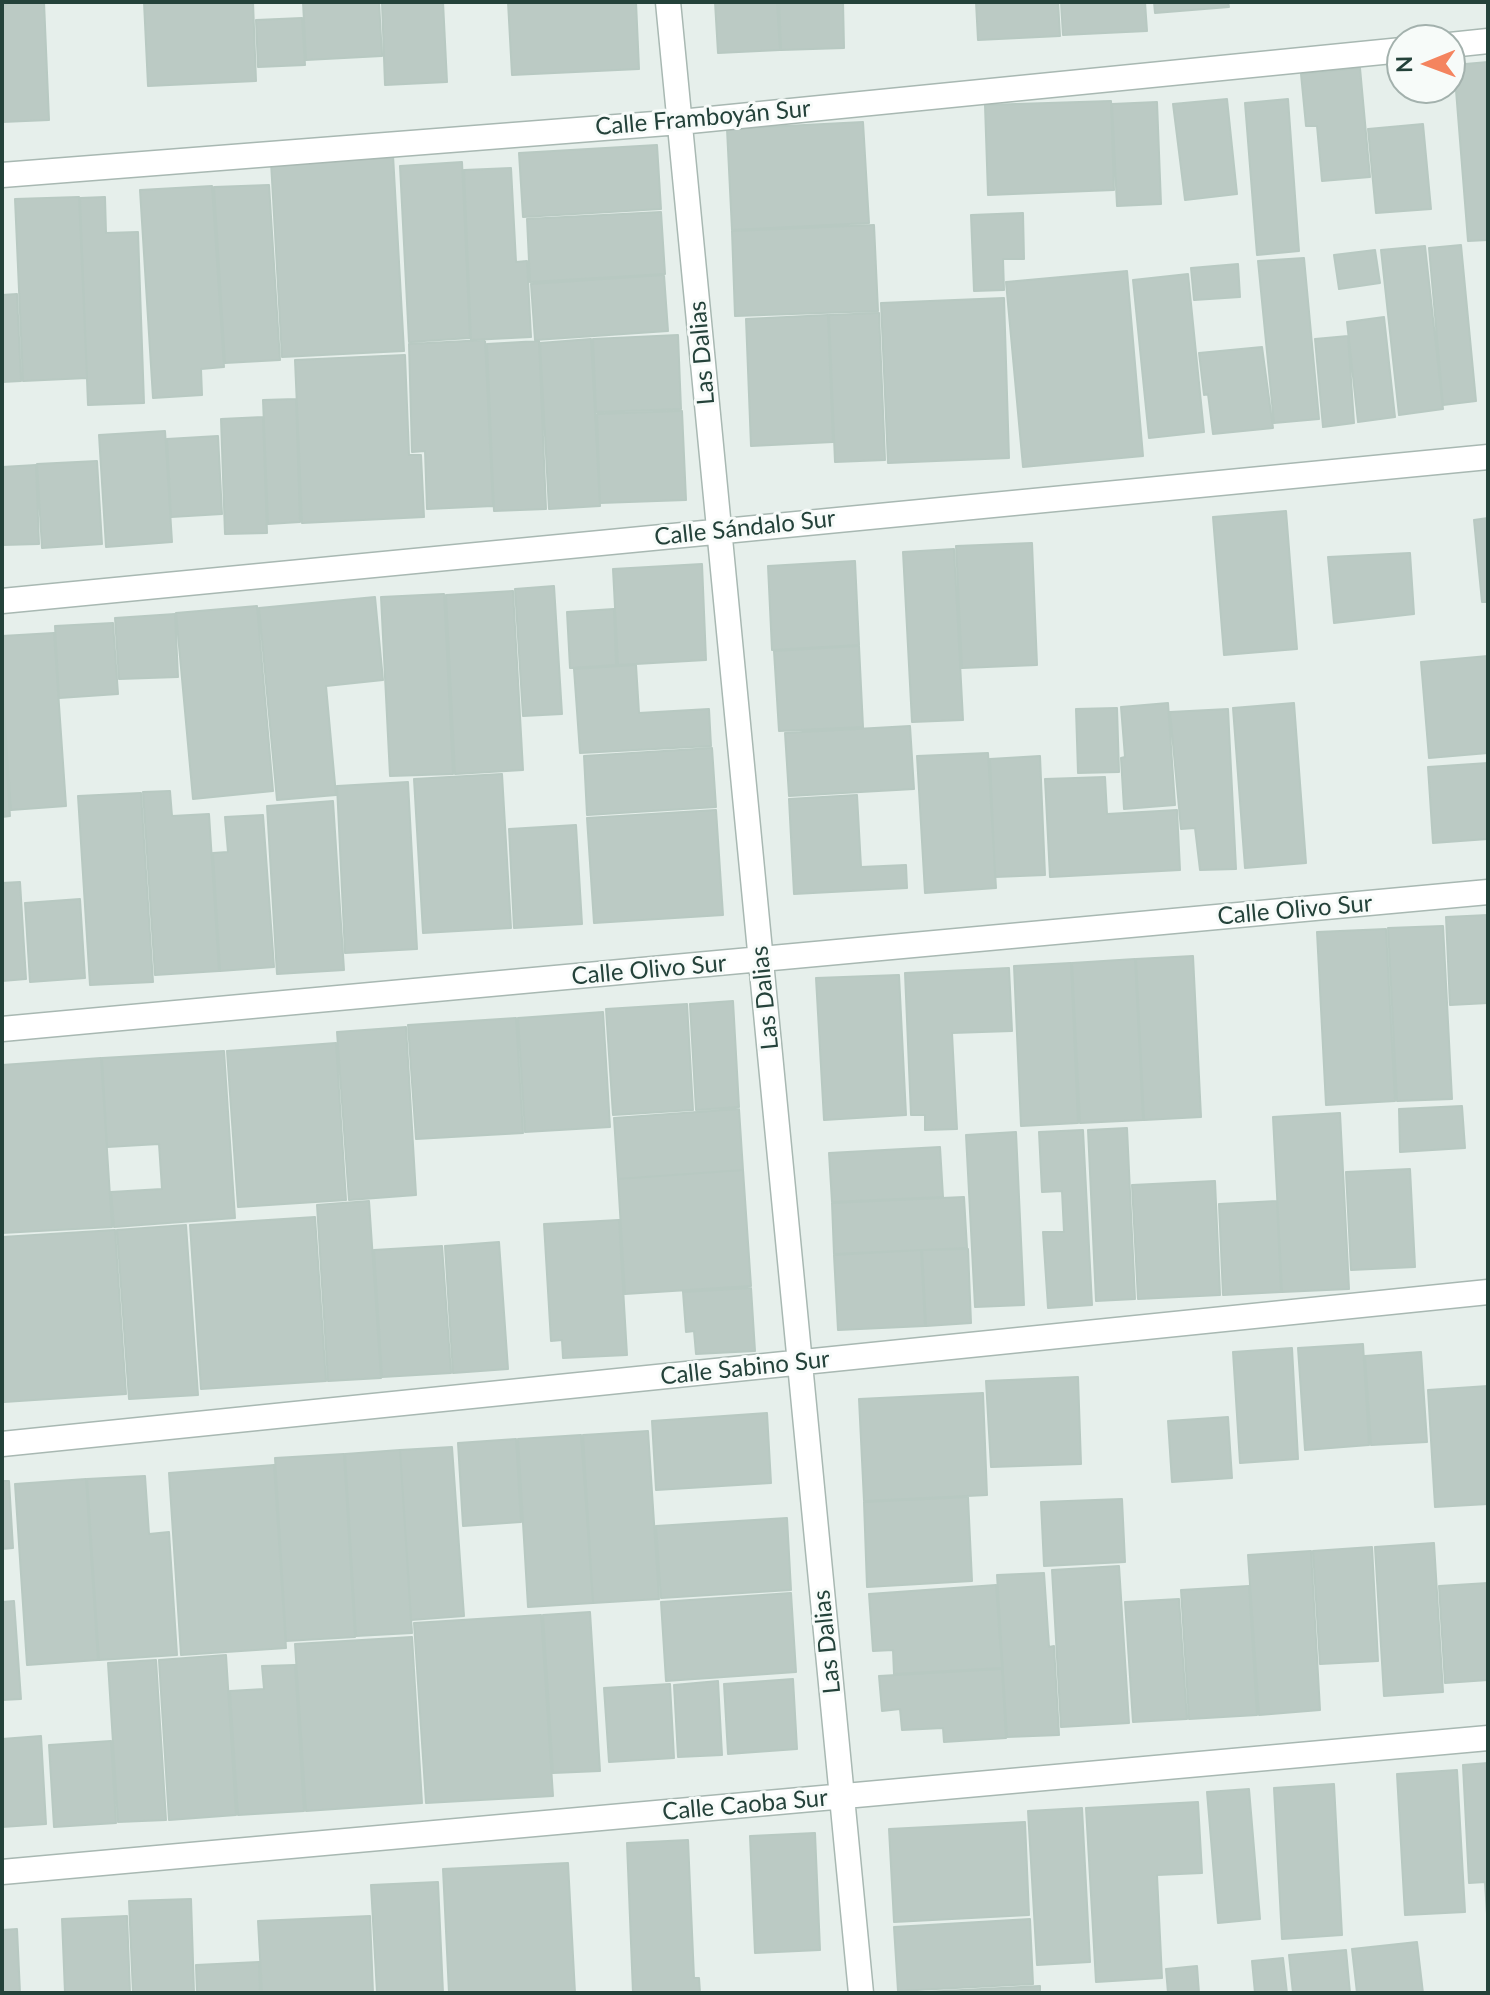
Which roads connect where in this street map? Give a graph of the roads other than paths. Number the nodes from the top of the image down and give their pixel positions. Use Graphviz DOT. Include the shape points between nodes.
graph roads {
  1 [pos="668,2"];
  2 [pos="1488,41"];
  3 [pos="1466,43"];
  4 [pos="1386,52"];
  5 [pos="680,122"];
  6 [pos="2,175"];
  7 [pos="1488,457"];
  8 [pos="719,531"];
  9 [pos="2,601"];
  10 [pos="1488,892"];
  11 [pos="761,959"];
  12 [pos="2,1029"];
  13 [pos="1488,1292"];
  14 [pos="800,1362"];
  15 [pos="2,1444"];
  16 [pos="1488,1738"];
  17 [pos="842,1796"];
  18 [pos="2,1872"];
  19 [pos="861,1993"];
  1 -- 5 [label="street, Las Dalias"];
  2 -- 3 [label="street"];
  4 -- 5 [label="street, Calle Framboyán Sur"];
  5 -- 6 [label="street, Calle Framboyán Sur"];
  5 -- 8 [label="street, Las Dalias"];
  7 -- 8 [label="street, Calle Sándalo Sur"];
  8 -- 9 [label="street, Calle Sándalo Sur"];
  8 -- 11 [label="street, Las Dalias"];
  10 -- 11 [label="street, Calle Olivo Sur"];
  11 -- 12 [label="street, Calle Olivo Sur"];
  11 -- 14 [label="street, Las Dalias"];
  13 -- 14 [label="street, Calle Sabino Sur"];
  14 -- 15 [label="street, Calle Sabino Sur"];
  14 -- 17 [label="street, Las Dalias"];
  16 -- 17 [label="street, Calle Caoba Sur"];
  17 -- 18 [label="street, Calle Caoba Sur"];
  17 -- 19 [label="street, Las Dalias"];
}
